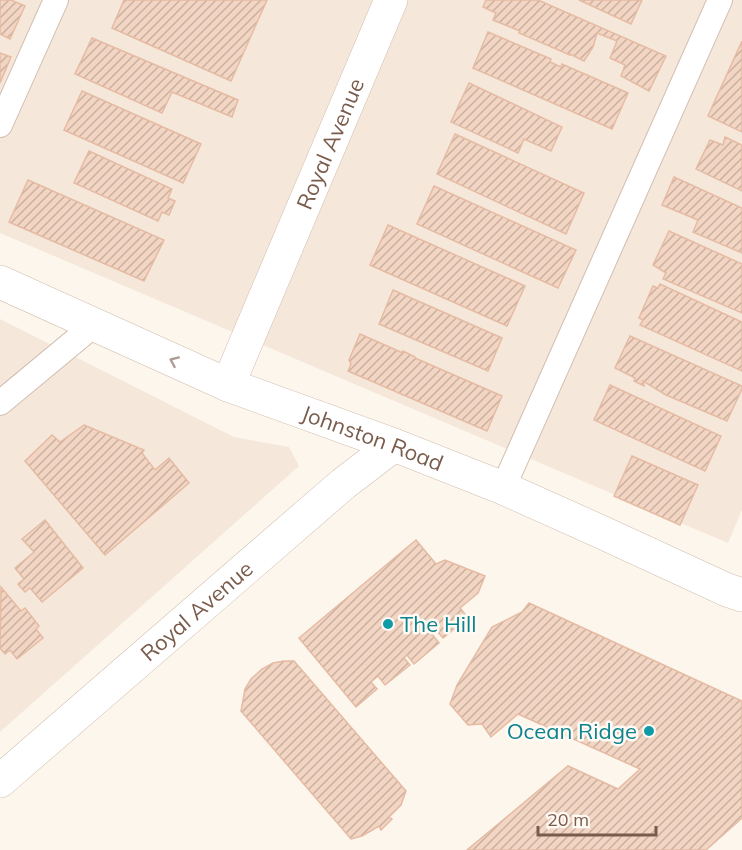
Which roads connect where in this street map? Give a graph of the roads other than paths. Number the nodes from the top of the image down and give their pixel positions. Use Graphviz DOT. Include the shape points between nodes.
graph roads {
  1 [pos="56,0"];
  2 [pos="391,0"];
  3 [pos="720,0"];
  4 [pos="0,125"];
  5 [pos="0,282"];
  6 [pos="94,325"];
  7 [pos="228,385"];
  8 [pos="0,403"];
  9 [pos="394,445"];
  10 [pos="502,488"];
  11 [pos="742,595"];
  12 [pos="0,782"];
  1 -- 4 [label="lane"];
  2 -- 7 [label="street, Royal Avenue"];
  3 -- 10 [label="lane"];
  5 -- 6 [label="street, Johnston Road"];
  7 -- 6 [label="street, Johnston Road, one-way"];
  6 -- 8 [label="lane"];
  7 -- 9 [label="street, Johnston Road"];
  9 -- 10 [label="street, Johnston Road"];
  9 -- 12 [label="street, Royal Avenue" via="343,484"];
  10 -- 11 [label="street, Johnston Road"];
}
